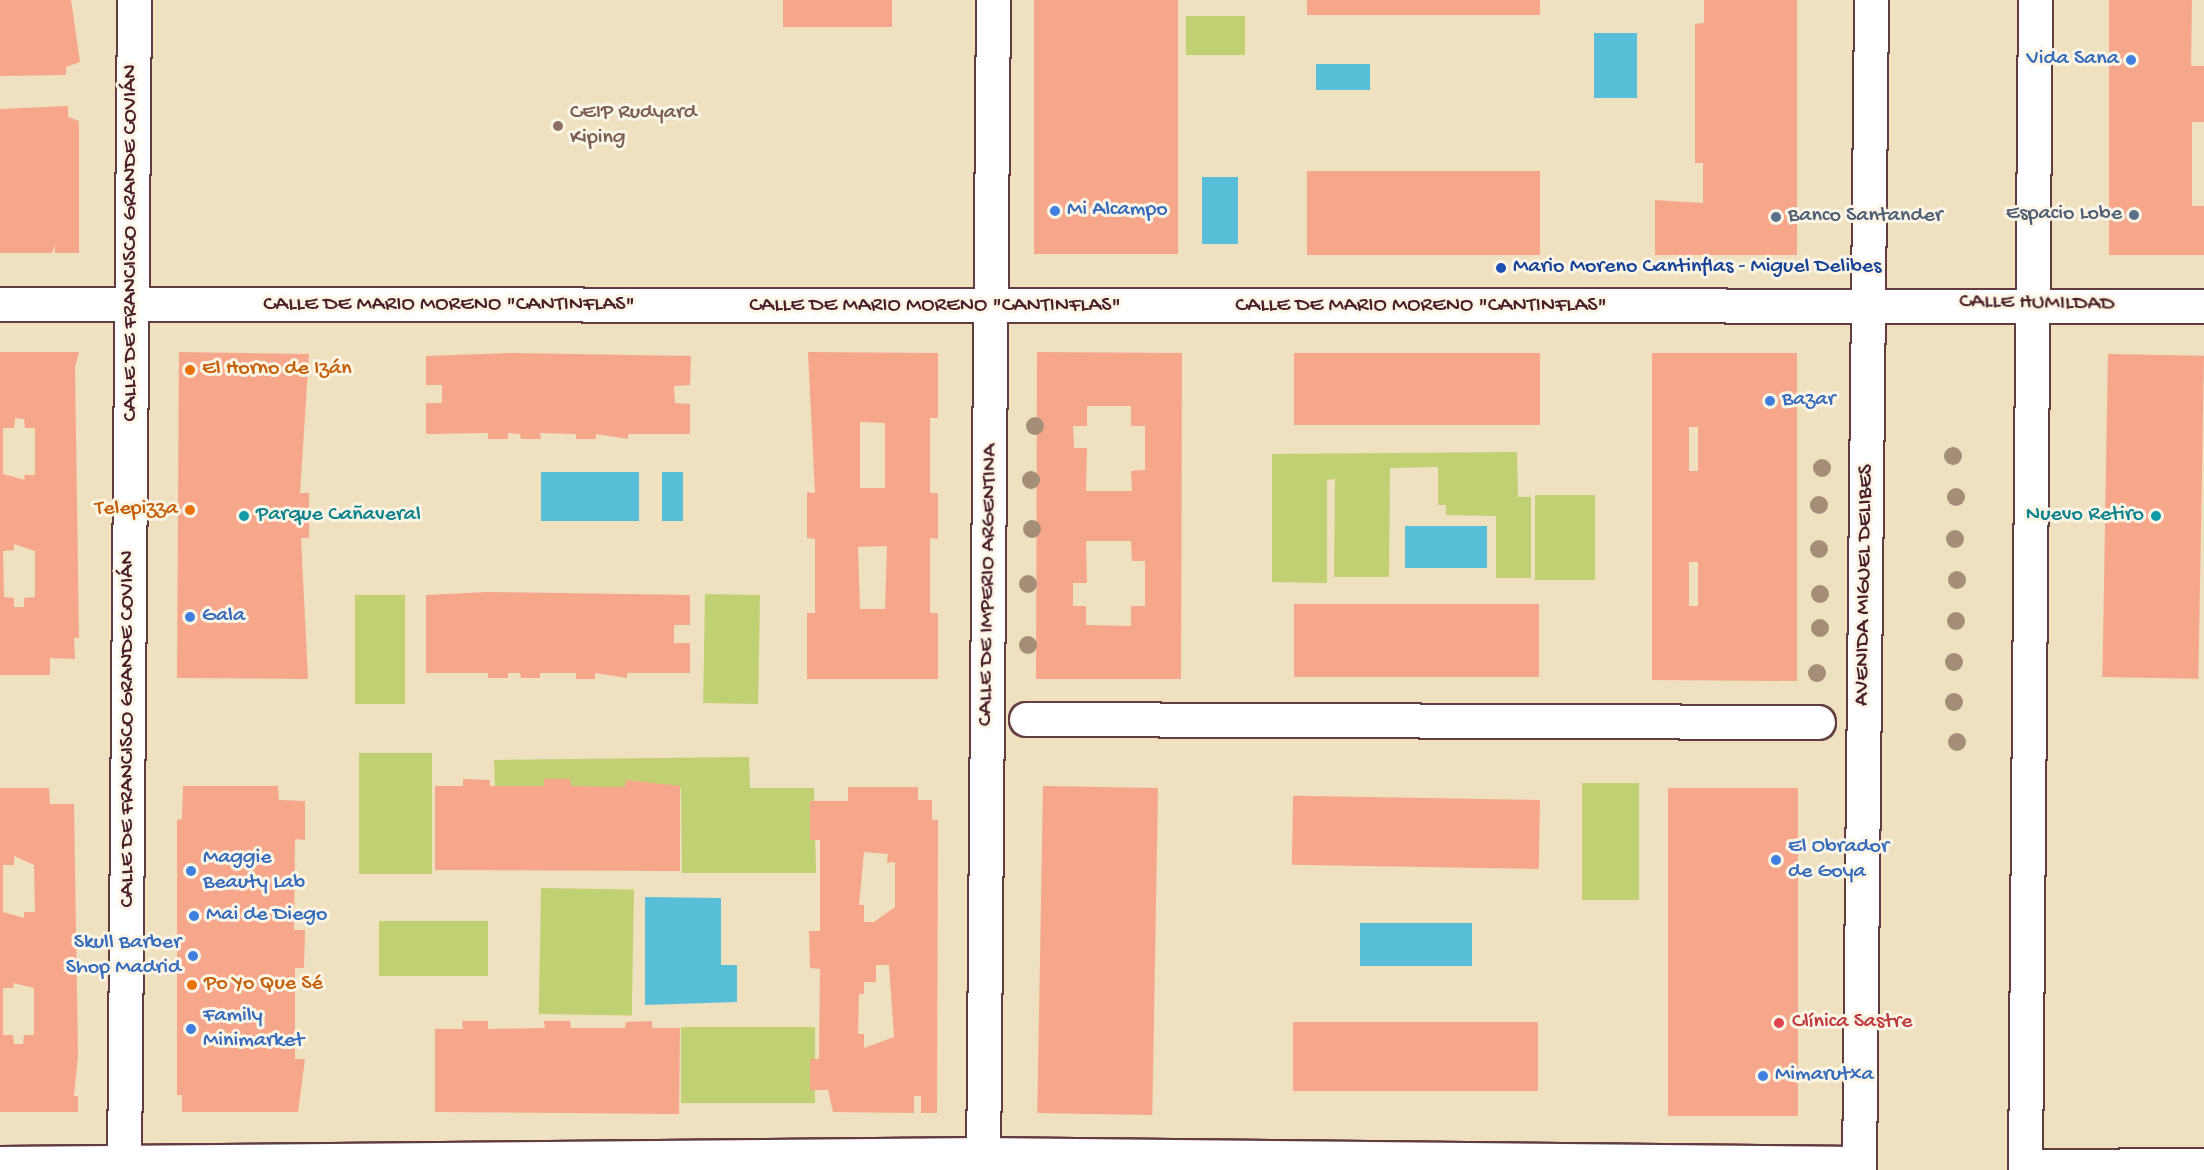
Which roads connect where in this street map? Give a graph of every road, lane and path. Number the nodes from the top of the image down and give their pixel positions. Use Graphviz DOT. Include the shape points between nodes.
graph roads {
  1 [pos="134,0"];
  2 [pos="993,0"];
  3 [pos="1870,0"];
  4 [pos="2035,0"];
  5 [pos="1869,303"];
  6 [pos="0,304"];
  7 [pos="130,305"];
  8 [pos="2035,305"];
  9 [pos="2204,306"];
  10 [pos="993,307"];
  11 [pos="1026,719"];
  12 [pos="1818,722"];
  13 [pos="983,1162"];
  14 [pos="0,1163"];
  15 [pos="2204,1165"];
  16 [pos="124,1166"];
  17 [pos="1859,1166"];
  18 [pos="2025,1168"];
  1 -- 7 [label="street, CALLE DE FRANCISCO GRANDE COVIÁN"];
  2 -- 10 [label="street, CALLE DE IMPERIO ARGENTINA"];
  3 -- 5 [label="street, AVENIDA MIGUEL DELIBES"];
  4 -- 8 [label="street"];
  5 -- 8 [label="street, CALLE HUMILDAD"];
  5 -- 10 [label="street, CALLE DE MARIO MORENO \"CANTINFLAS\""];
  5 -- 17 [label="street, AVENIDA MIGUEL DELIBES"];
  6 -- 7 [label="street, CALLE DE MARIO MORENO \"CANTINFLAS\""];
  7 -- 10 [label="street, CALLE DE MARIO MORENO \"CANTINFLAS\""];
  7 -- 16 [label="street, CALLE DE FRANCISCO GRANDE COVIÁN"];
  8 -- 9 [label="street, CALLE HUMILDAD"];
  8 -- 18 [label="street"];
  10 -- 13 [label="street, CALLE DE IMPERIO ARGENTINA"];
  11 -- 12 [label="street"];
  13 -- 16 [label="street"];
  13 -- 17 [label="street"];
  14 -- 16 [label="street"];
  15 -- 18 [label="street"];
}
